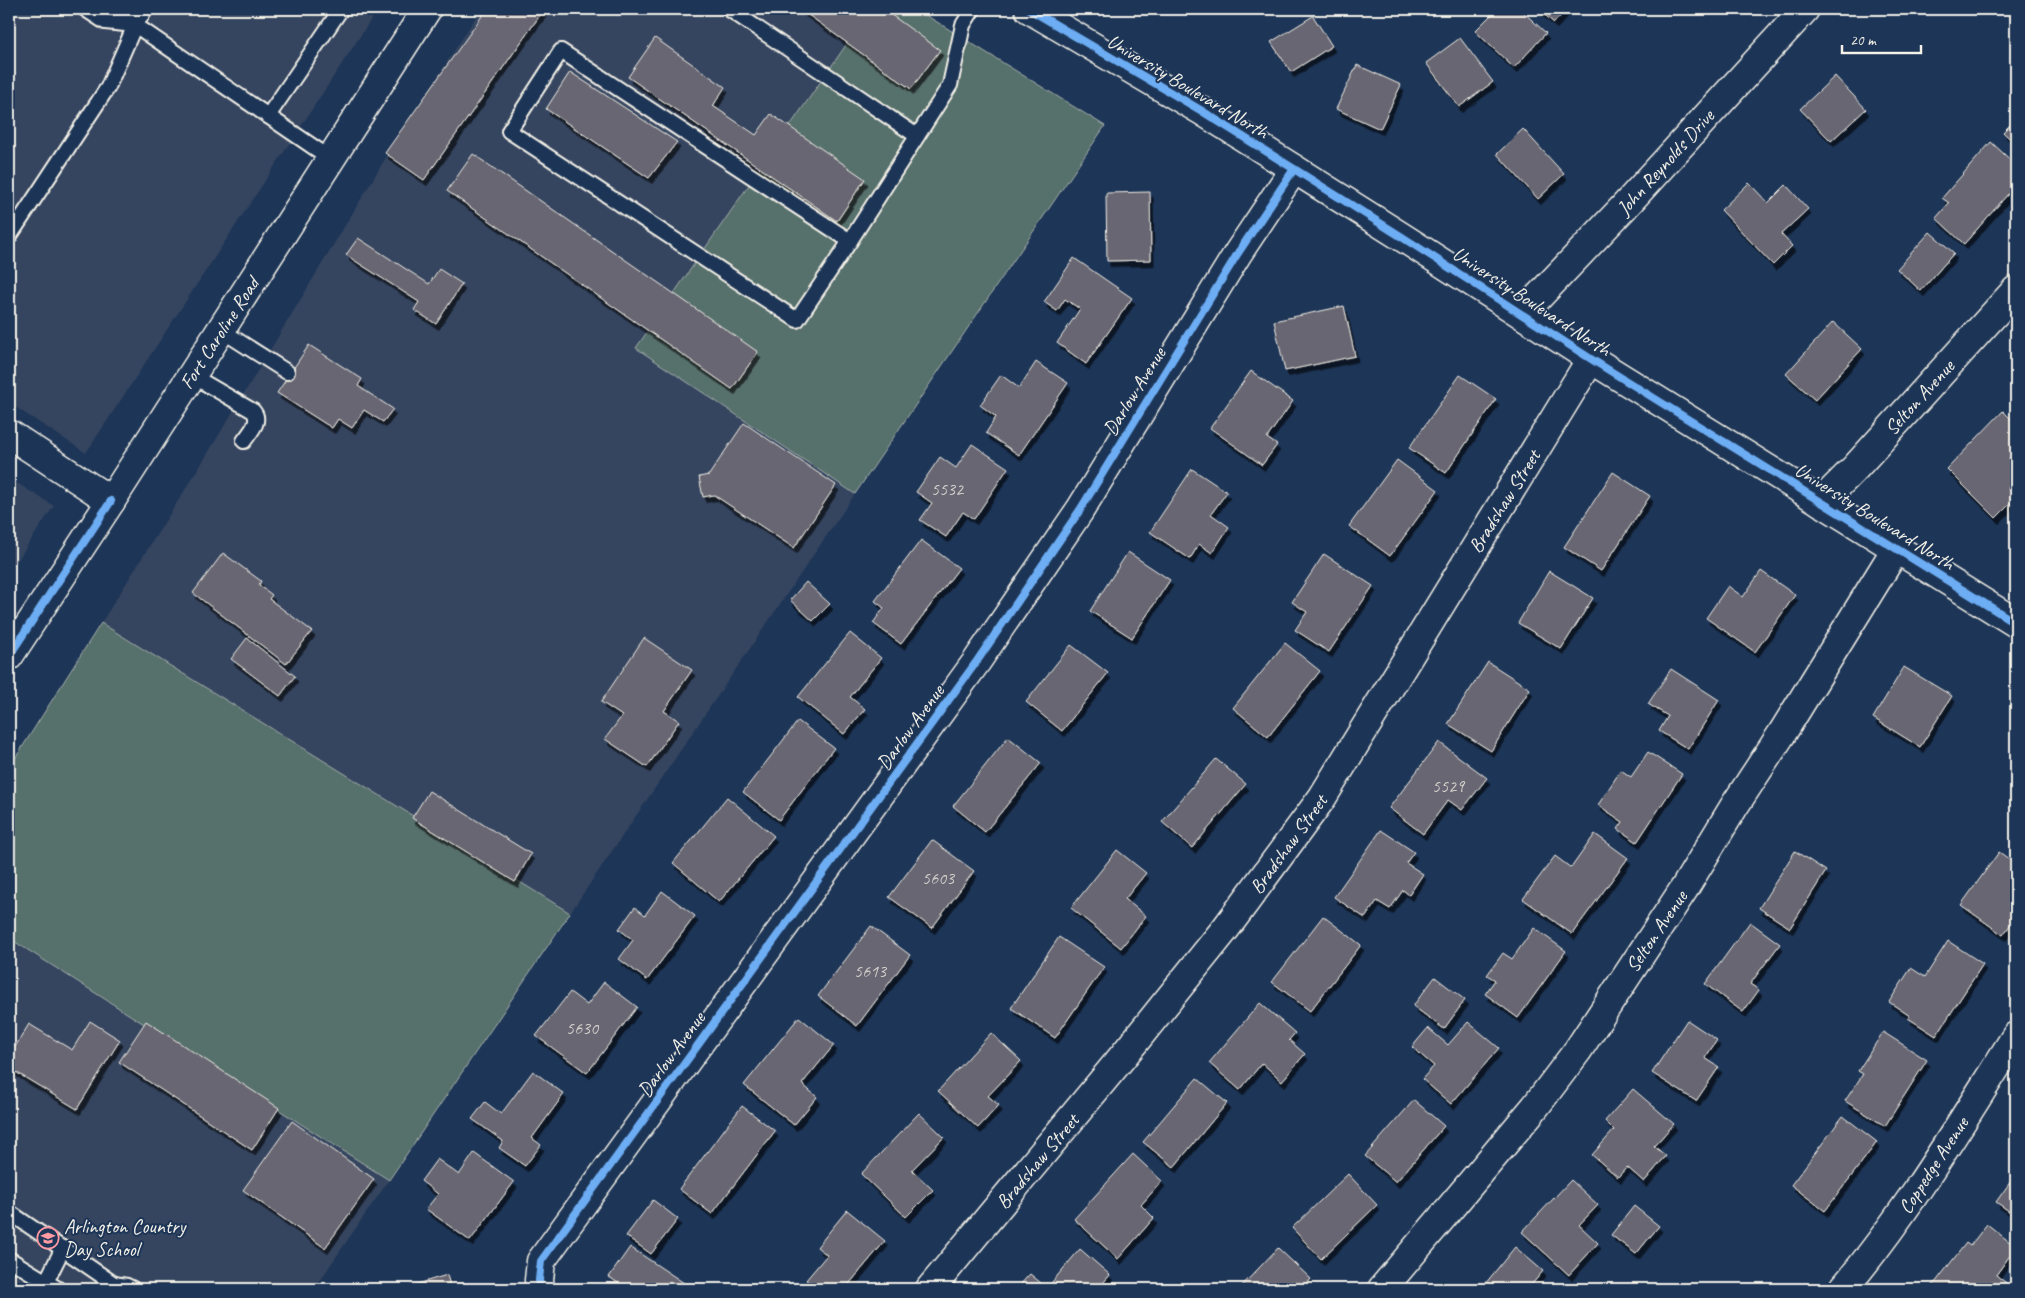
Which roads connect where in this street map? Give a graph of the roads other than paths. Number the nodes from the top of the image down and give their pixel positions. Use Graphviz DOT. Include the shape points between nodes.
graph roads {
  1 [pos="84,9"];
  2 [pos="117,9"];
  3 [pos="146,9"];
  4 [pos="341,9"];
  5 [pos="427,9"];
  6 [pos="729,9"];
  7 [pos="972,9"];
  8 [pos="1029,9"];
  9 [pos="1805,9"];
  10 [pos="135,25"];
  11 [pos="268,116"];
  12 [pos="917,136"];
  13 [pos="331,159"];
  14 [pos="1294,170"];
  15 [pos="9,237"];
  16 [pos="850,241"];
  17 [pos="2016,290"];
  18 [pos="1522,314"];
  19 [pos="221,330"];
  20 [pos="1591,359"];
  21 [pos="286,372"];
  22 [pos="191,375"];
  23 [pos="9,434"];
  24 [pos="244,441"];
  25 [pos="111,501"];
  26 [pos="1821,502"];
  27 [pos="1896,549"];
  28 [pos="2016,623"];
  29 [pos="9,656"];
  30 [pos="2016,1036"];
  31 [pos="9,1212"];
  32 [pos="63,1248"];
  33 [pos="9,1259"];
  34 [pos="52,1286"];
  35 [pos="115,1286"];
  36 [pos="133,1289"];
  37 [pos="540,1289"];
  38 [pos="930,1289"];
  39 [pos="1382,1289"];
  40 [pos="1843,1289"];
  1 -- 10 [label="lane" via="105,22"];
  2 -- 10 [label="lane"];
  3 -- 10 [label="lane"];
  4 -- 11 [label="lane"];
  5 -- 13 [label="street, Fort Caroline Road"];
  6 -- 12 [label="lane"];
  7 -- 12 [label="lane" via="963,25 950,85"];
  8 -- 14 [label="street, University Boulevard North" via="1202,111"];
  9 -- 18 [label="street, John Reynolds Drive"];
  10 -- 11 [label="lane"];
  10 -- 15 [label="lane" via="108,86"];
  11 -- 13 [label="lane"];
  12 -- 16 [label="lane"];
  13 -- 19 [label="street, Fort Caroline Road"];
  14 -- 18 [label="street, University Boulevard North"];
  14 -- 37 [label="street, Darlow Avenue" via="1238,253 1080,510 977,661 541,1261"];
  16 -- 16 [label="lane" via="560,51 509,131 797,320"];
  17 -- 26 [label="street, Selton Avenue"];
  18 -- 20 [label="street, University Boulevard North"];
  19 -- 21 [label="lane"];
  19 -- 22 [label="street, Fort Caroline Road"];
  20 -- 26 [label="street, University Boulevard North"];
  20 -- 38 [label="street, Bradshaw Street" via="1322,798 1226,928 1148,1026"];
  22 -- 24 [label="lane" via="253,411 257,420"];
  22 -- 25 [label="street, Fort Caroline Road"];
  23 -- 25 [label="street"];
  25 -- 29 [label="street, Fort Caroline Road"];
  26 -- 27 [label="street, University Boulevard North"];
  27 -- 28 [label="street, University Boulevard North"];
  27 -- 39 [label="street, Selton Avenue" via="1684,889 1578,1050 1535,1107"];
  30 -- 40 [label="street, Coppedge Avenue" via="1898,1218"];
  31 -- 32 [label="lane"];
  32 -- 34 [label="lane"];
  32 -- 35 [label="lane"];
  33 -- 34 [label="lane"];
  35 -- 36 [label="lane"];
}
